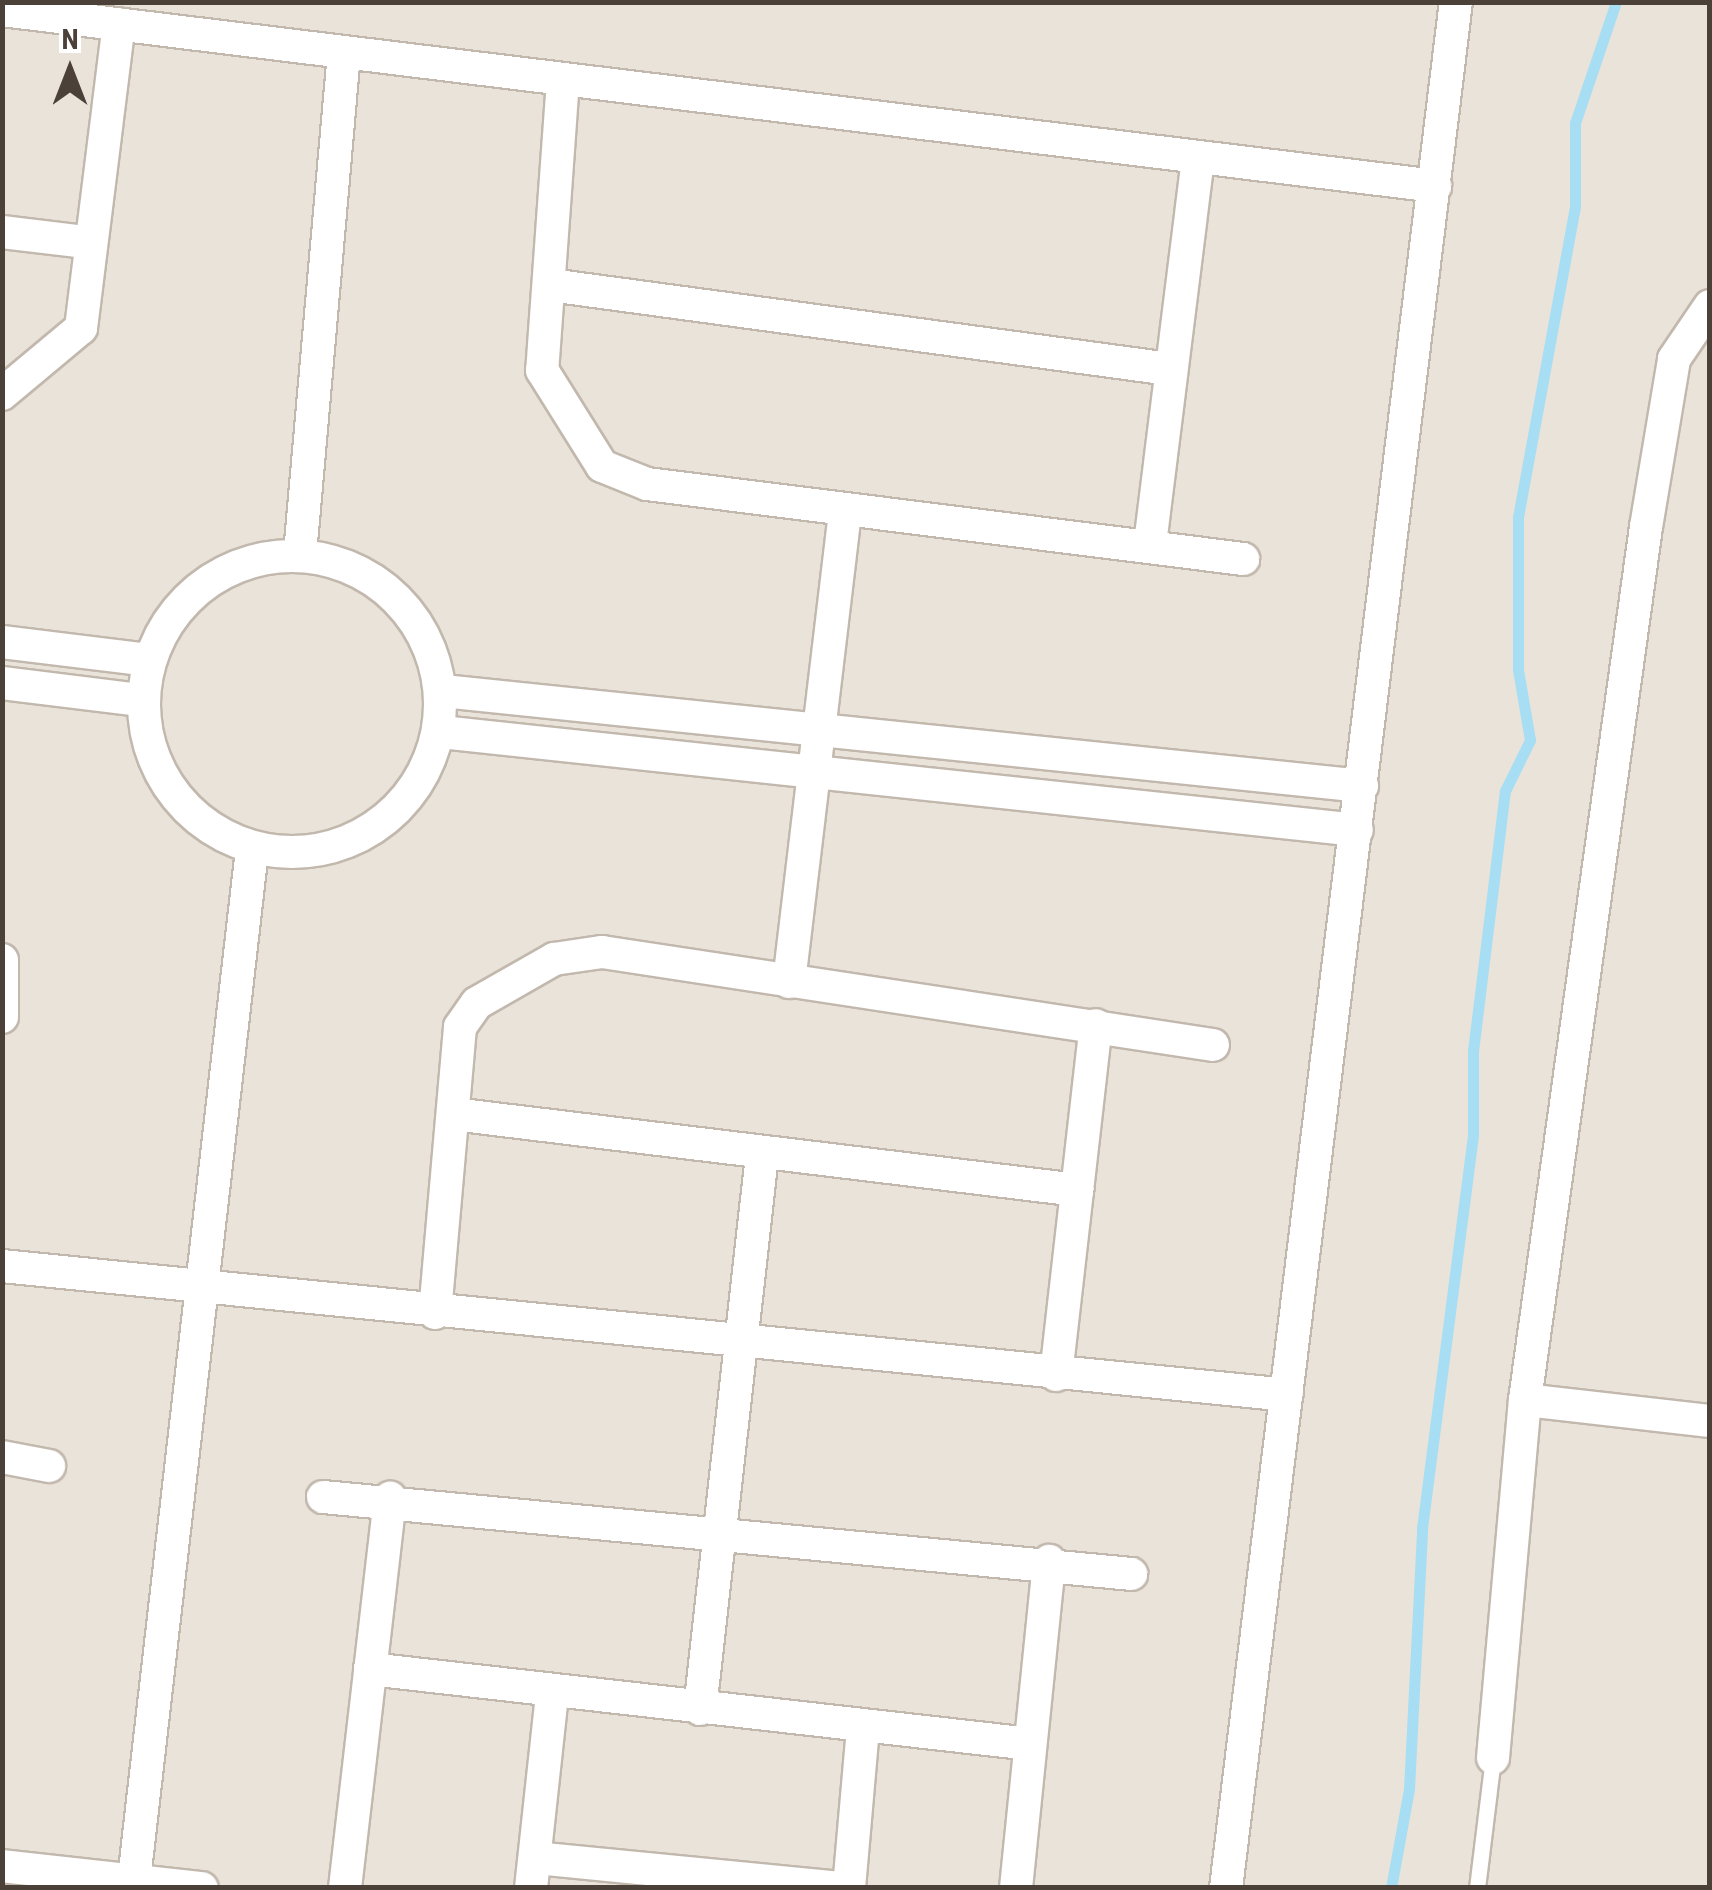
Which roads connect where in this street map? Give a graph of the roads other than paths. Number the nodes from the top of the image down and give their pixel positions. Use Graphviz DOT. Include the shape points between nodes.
graph roads {
  1 [pos="1456,2"];
  2 [pos="2,10"];
  3 [pos="118,24"];
  4 [pos="344,53"];
  5 [pos="563,80"];
  6 [pos="1198,160"];
  7 [pos="1435,186"];
  8 [pos="2,232"];
  9 [pos="86,242"];
  10 [pos="550,284"];
  11 [pos="1710,306"];
  12 [pos="1170,369"];
  13 [pos="2,394"];
  14 [pos="845,511"];
  15 [pos="1150,544"];
  16 [pos="300,554"];
  17 [pos="1243,559"];
  18 [pos="2,642"];
  19 [pos="148,660"];
  20 [pos="2,684"];
  21 [pos="443,691"];
  22 [pos="141,700"];
  23 [pos="813,724"];
  24 [pos="441,732"];
  25 [pos="810,772"];
  26 [pos="1362,786"];
  27 [pos="1357,830"];
  28 [pos="252,850"];
  29 [pos="2,960"];
  30 [pos="789,982"];
  31 [pos="2,1016"];
  32 [pos="1096,1025"];
  33 [pos="1213,1045"];
  34 [pos="452,1114"];
  35 [pos="762,1155"];
  36 [pos="1076,1190"];
  37 [pos="2,1266"];
  38 [pos="200,1286"];
  39 [pos="435,1313"];
  40 [pos="741,1344"];
  41 [pos="1056,1375"];
  42 [pos="1287,1395"];
  43 [pos="1525,1400"];
  44 [pos="1710,1421"];
  45 [pos="2,1458"];
  46 [pos="49,1466"];
  47 [pos="323,1497"];
  48 [pos="390,1498"];
  49 [pos="721,1533"];
  50 [pos="1049,1560"];
  51 [pos="1131,1574"];
  52 [pos="370,1669"];
  53 [pos="552,1694"];
  54 [pos="700,1710"];
  55 [pos="864,1727"];
  56 [pos="1030,1744"];
  57 [pos="1492,1758"];
  58 [pos="2,1866"];
  59 [pos="533,1872"];
  60 [pos="134,1885"];
  61 [pos="202,1888"];
  62 [pos="344,1888"];
  63 [pos="846,1888"];
  64 [pos="1016,1888"];
  65 [pos="1226,1888"];
  66 [pos="1478,1888"];
  1 -- 7 [label="street"];
  2 -- 3 [label="street"];
  3 -- 4 [label="street"];
  3 -- 9 [label="street"];
  4 -- 5 [label="street"];
  4 -- 16 [label="street"];
  5 -- 6 [label="street"];
  5 -- 10 [label="street"];
  6 -- 7 [label="street"];
  6 -- 12 [label="street"];
  7 -- 26 [label="street"];
  8 -- 9 [label="street"];
  9 -- 13 [label="street" via="82,328"];
  10 -- 12 [label="street"];
  10 -- 14 [label="street" via="545,382 602,466 630,481"];
  11 -- 43 [label="street" via="1670,378"];
  12 -- 15 [label="street"];
  14 -- 15 [label="street"];
  14 -- 23 [label="street"];
  15 -- 17 [label="street"];
  16 -- 19 [label="street" via="235,566 180,602"];
  16 -- 21 [label="street" via="369,574 420,624"];
  18 -- 19 [label="street"];
  19 -- 22 [label="street"];
  20 -- 22 [label="street"];
  21 -- 23 [label="street"];
  21 -- 24 [label="street"];
  22 -- 28 [label="street" via="154,765 193,819"];
  23 -- 25 [label="street"];
  23 -- 26 [label="street"];
  24 -- 25 [label="street"];
  24 -- 28 [label="street" via="404,806 334,849"];
  25 -- 27 [label="street"];
  25 -- 30 [label="street"];
  26 -- 27 [label="street"];
  27 -- 42 [label="street"];
  28 -- 38 [label="street"];
  29 -- 31 [label="street"];
  30 -- 32 [label="street"];
  30 -- 34 [label="street" via="602,952 554,958 468,1013 456,1041"];
  32 -- 33 [label="street"];
  32 -- 36 [label="street"];
  34 -- 35 [label="street"];
  34 -- 39 [label="street"];
  35 -- 36 [label="street"];
  35 -- 40 [label="street"];
  36 -- 41 [label="street"];
  37 -- 38 [label="street"];
  38 -- 39 [label="street"];
  38 -- 60 [label="street"];
  39 -- 40 [label="street"];
  40 -- 41 [label="street"];
  40 -- 49 [label="street"];
  41 -- 42 [label="street"];
  42 -- 65 [label="street"];
  43 -- 44 [label="street"];
  43 -- 57 [label="street"];
  45 -- 46 [label="street"];
  47 -- 48 [label="street"];
  48 -- 49 [label="street"];
  48 -- 52 [label="street"];
  49 -- 50 [label="street"];
  49 -- 54 [label="street"];
  50 -- 51 [label="street"];
  50 -- 56 [label="street"];
  52 -- 53 [label="street"];
  52 -- 62 [label="street"];
  53 -- 54 [label="street"];
  53 -- 59 [label="street"];
  54 -- 55 [label="street"];
  55 -- 56 [label="street"];
  55 -- 63 [label="street"];
  56 -- 64 [label="street"];
  57 -- 66 [label="lane"];
  58 -- 60 [label="street"];
  59 -- 63 [label="street"];
  60 -- 61 [label="street"];
}
